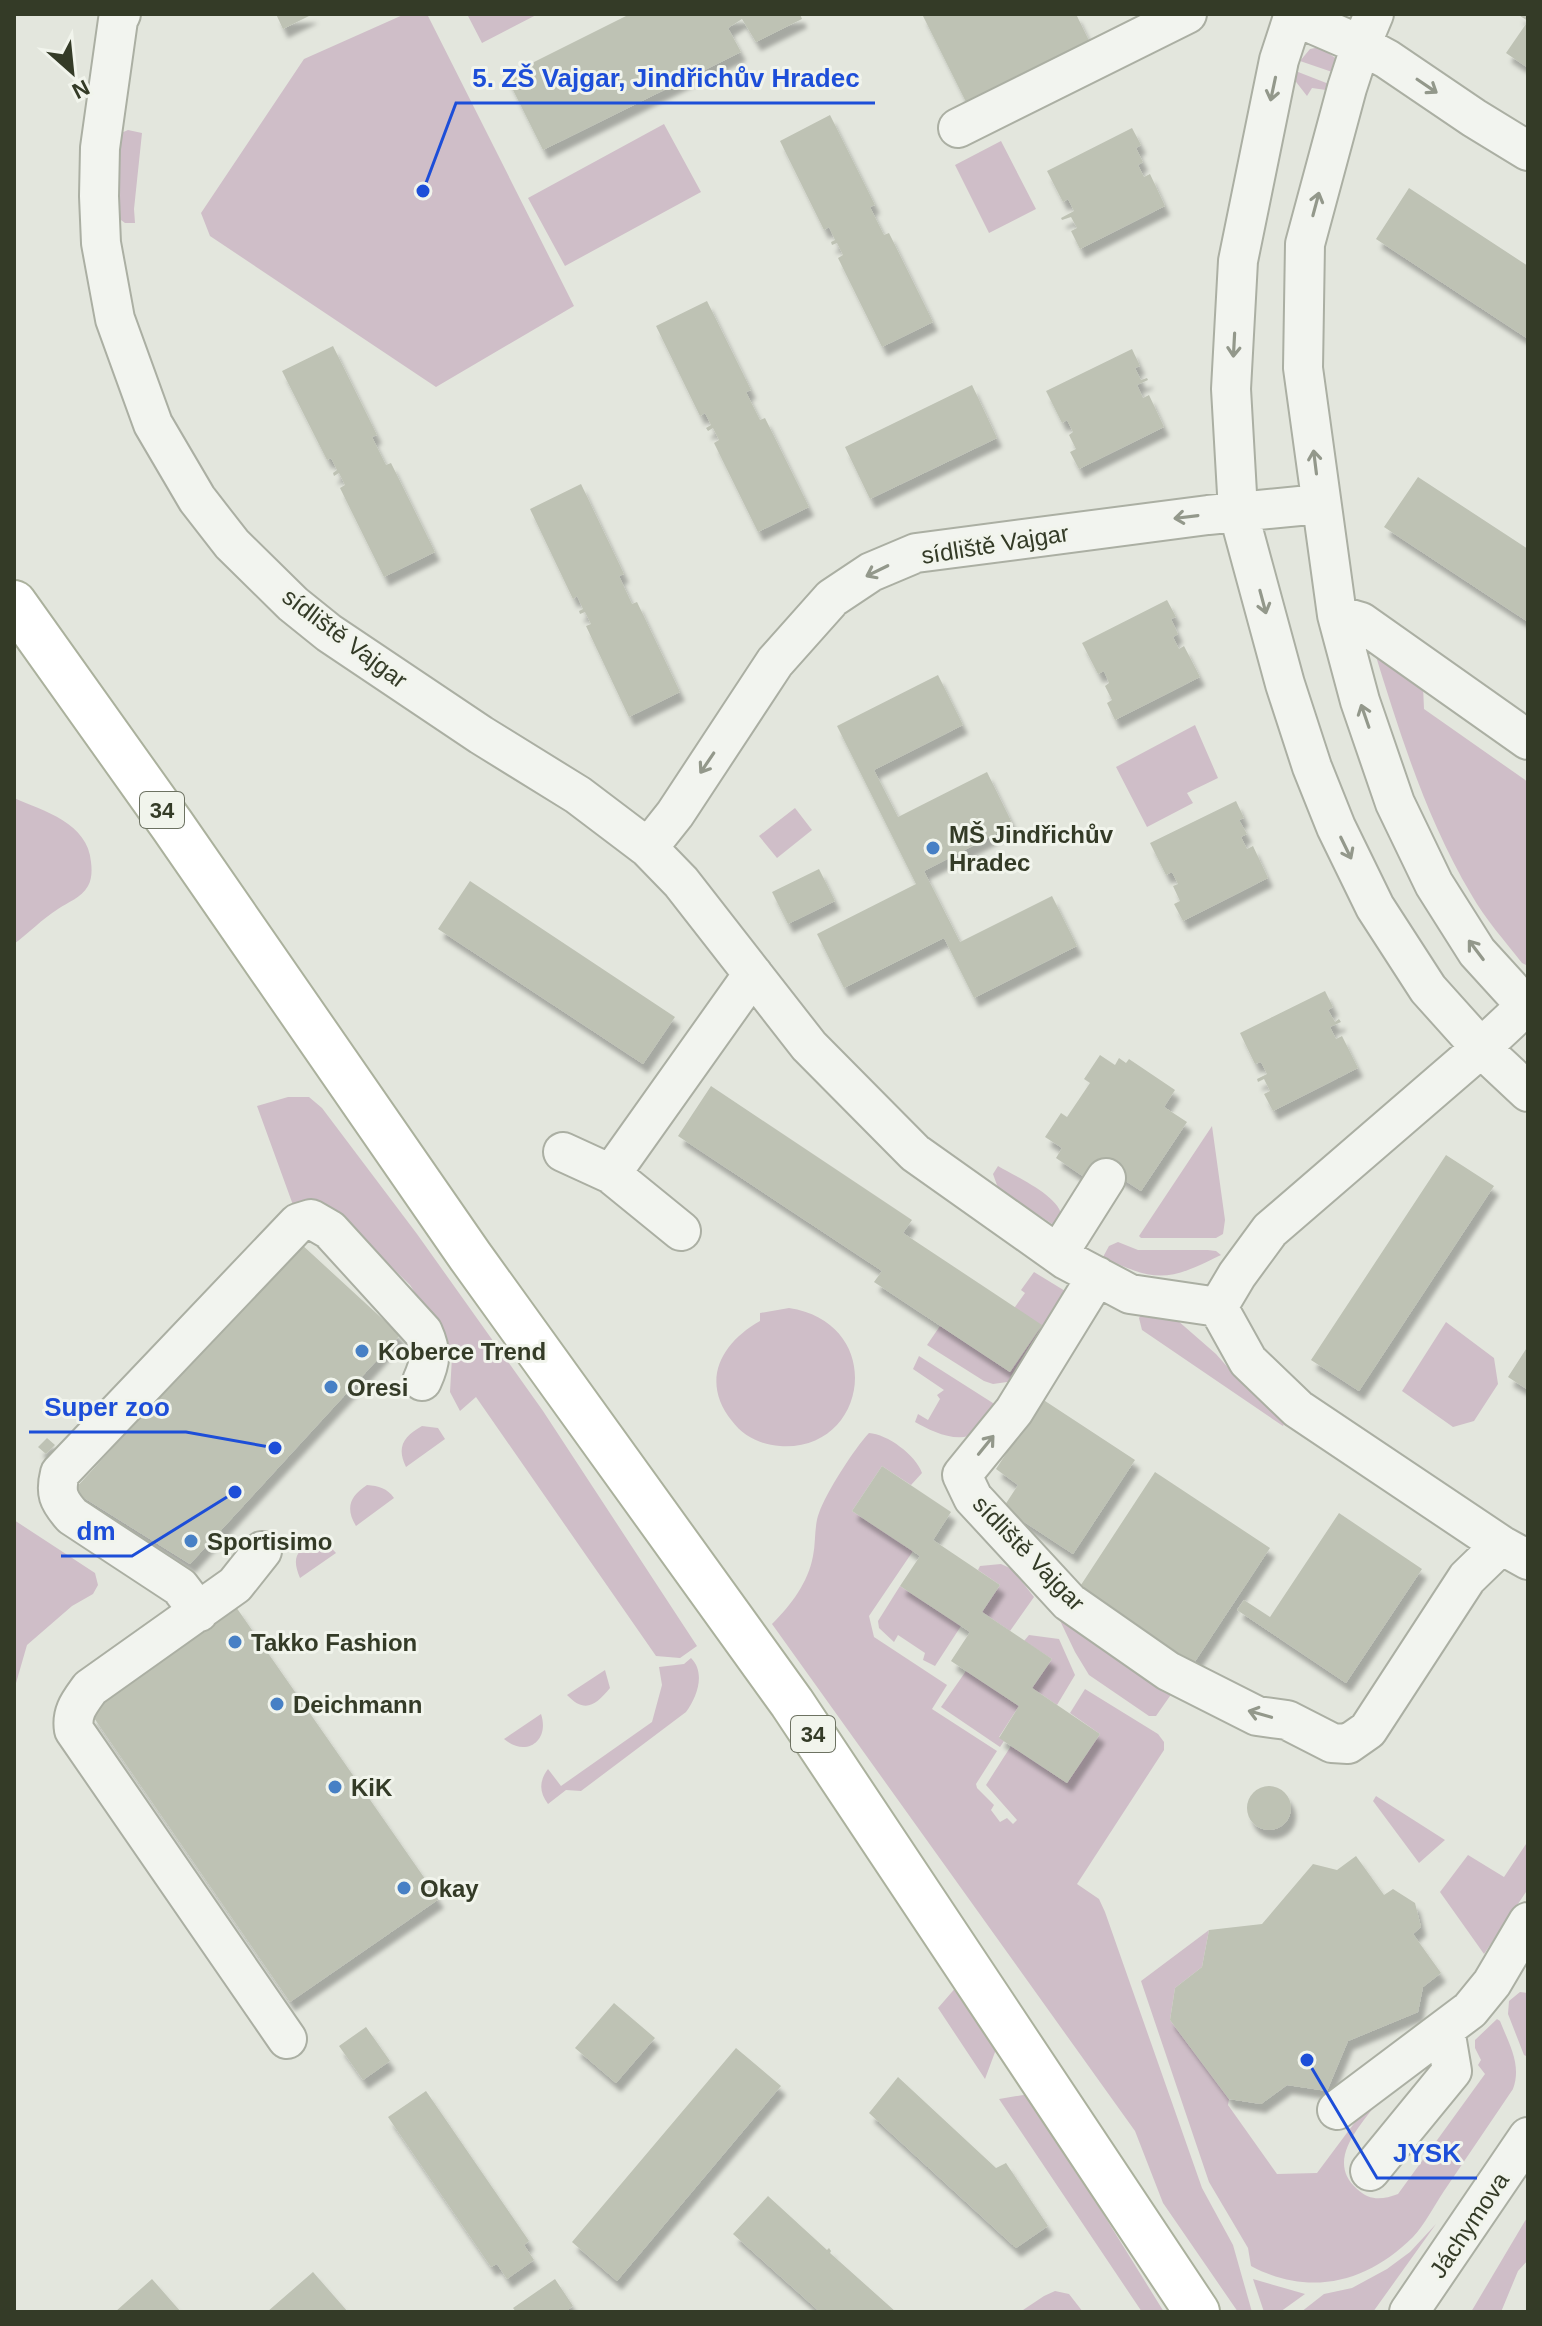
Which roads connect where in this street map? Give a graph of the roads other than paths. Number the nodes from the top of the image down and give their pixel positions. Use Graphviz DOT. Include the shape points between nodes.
graph roads {
  1 [pos="1187,14"];
  2 [pos="1294,15"];
  3 [pos="116,16"];
  4 [pos="1367,29"];
  5 [pos="958,128"];
  6 [pos="1528,151"];
  7 [pos="1320,504"];
  8 [pos="1238,511"];
  9 [pos="14,603"];
  10 [pos="1337,615"];
  11 [pos="1528,740"];
  12 [pos="648,848"];
  13 [pos="753,974"];
  14 [pos="1527,1007"];
  15 [pos="1481,1048"];
  16 [pos="1528,1092"];
  17 [pos="563,1152"];
  18 [pos="611,1174"];
  19 [pos="1106,1178"];
  20 [pos="681,1231"];
  21 [pos="1058,1254"];
  22 [pos="1097,1276"];
  23 [pos="1218,1307"];
  24 [pos="422,1381"];
  25 [pos="262,1551"];
  26 [pos="1514,1553"];
  27 [pos="199,1612"];
  28 [pos="1528,1922"];
  29 [pos="1445,2029"];
  30 [pos="287,2039"];
  31 [pos="1337,2110"];
  32 [pos="1528,2137"];
  33 [pos="1370,2171"];
  34 [pos="1437,2272"];
  35 [pos="1197,2312"];
  36 [pos="1409,2312"];
  37 [pos="1427,2312"];
  1 -- 5 [label="street"];
  2 -- 4 [label="street"];
  2 -- 8 [label="street, one-way" via="1279,60 1238,261 1231,389"];
  3 -- 12 [label="street, sídliště Vajgar" via="100,148 101,243 115,319 137,385 182,476 232,544 305,614 447,713 578,795"];
  4 -- 6 [label="street, one-way"];
  7 -- 4 [label="street, one-way" via="1303,368 1305,244"];
  7 -- 8 [label="street, sídliště Vajgar"];
  7 -- 10 [label="street"];
  8 -- 12 [label="street, sídliště Vajgar, one-way" via="916,553 871,572 832,598 775,662"];
  8 -- 15 [label="street, one-way" via="1285,684 1336,827 1375,907 1428,989"];
  9 -- 35 [label="main road, 34" via="470,1256 792,1703"];
  10 -- 11 [label="street" via="1361,622"];
  14 -- 10 [label="street, one-way" via="1477,952 1434,884 1395,803"];
  12 -- 13 [label="street, sídliště Vajgar"];
  13 -- 18 [label="street"];
  13 -- 21 [label="street, sídliště Vajgar" via="809,1046 915,1153"];
  14 -- 15 [label="street"];
  15 -- 16 [label="street"];
  15 -- 23 [label="street" via="1270,1230"];
  17 -- 18 [label="street"];
  18 -- 20 [label="street"];
  19 -- 21 [label="street"];
  21 -- 22 [label="street, sídliště Vajgar"];
  22 -- 23 [label="street, sídliště Vajgar" via="1130,1294"];
  26 -- 22 [label="street, sídliště Vajgar, one-way" via="1467,1578 1368,1730 1348,1744 1332,1743 1287,1720 1257,1716 1168,1671 1069,1602 973,1498 962,1475 1014,1411"];
  23 -- 26 [label="street, sídliště Vajgar" via="1248,1361 1298,1409"];
  24 -- 27 [label="street" via="431,1361 423,1332 330,1230 311,1219 298,1223 60,1473 58,1500 72,1516 180,1587"];
  25 -- 27 [label="street" via="235,1585"];
  27 -- 30 [label="street" via="90,1688 72,1721"];
  28 -- 29 [label="street" via="1492,1983"];
  29 -- 31 [label="street"];
  29 -- 33 [label="street" via="1452,2071"];
  32 -- 34 [label="street, Jáchymova"];
  34 -- 36 [label="street, Jáchymova"];
  34 -- 37 [label="street"];
}
